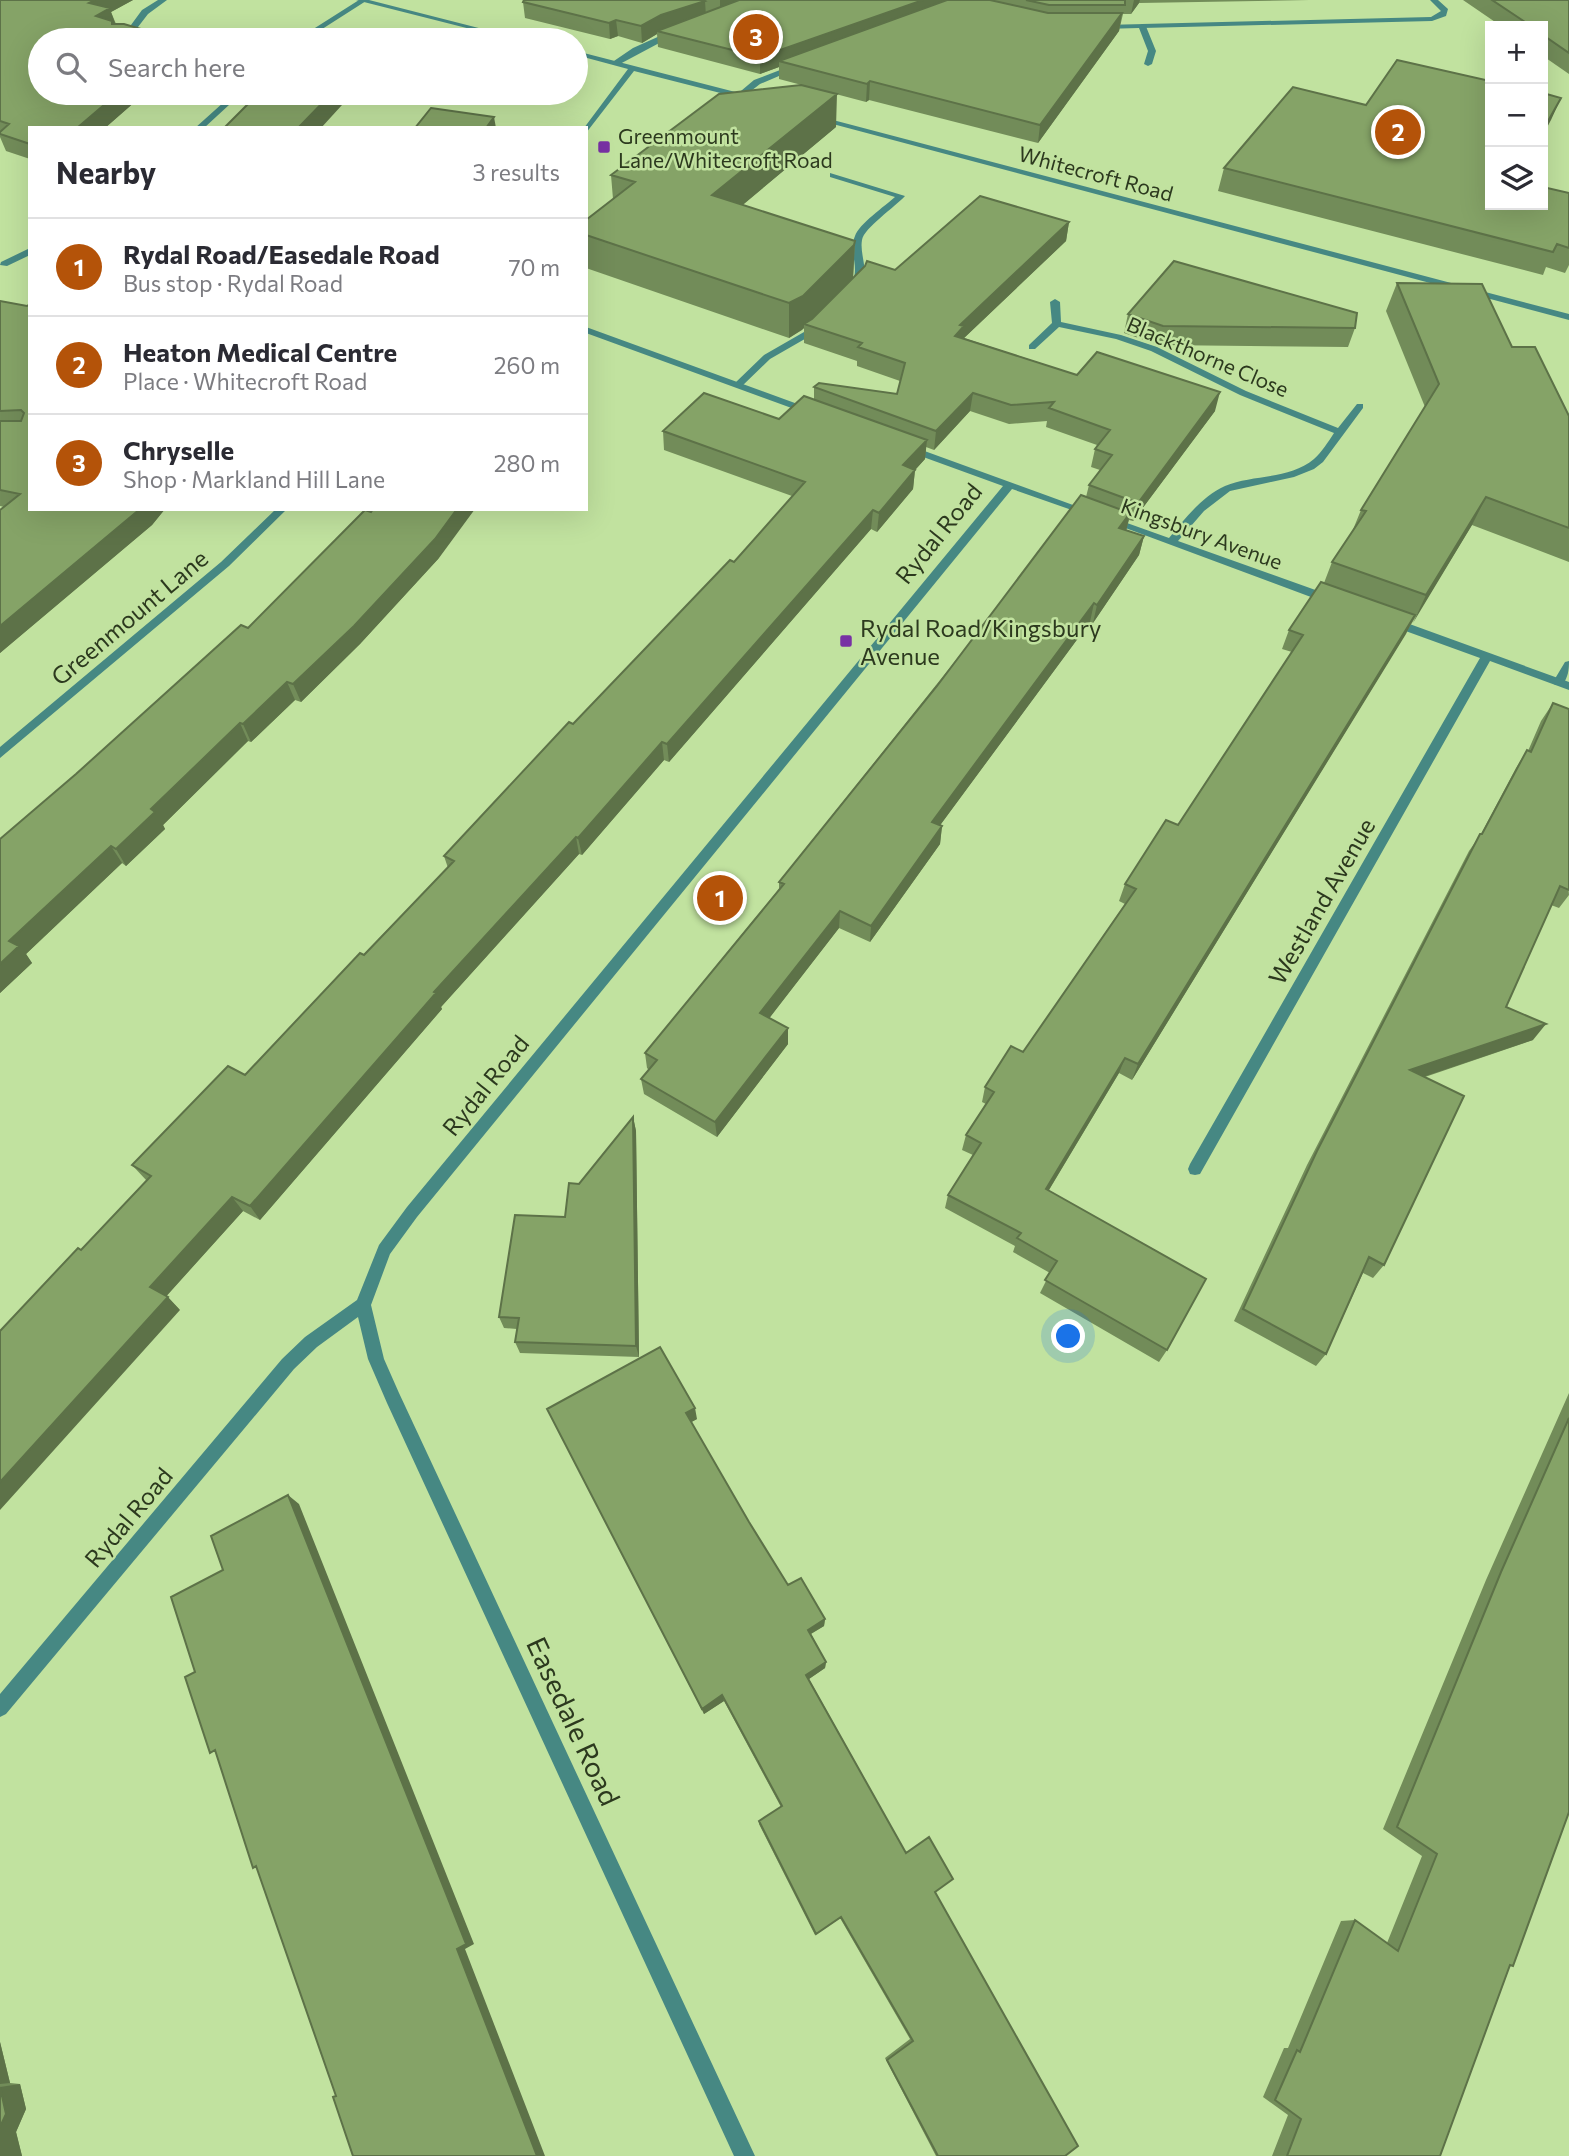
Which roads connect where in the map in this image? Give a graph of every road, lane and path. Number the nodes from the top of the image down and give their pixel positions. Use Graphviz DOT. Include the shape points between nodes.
graph roads {
  1 [pos="163,0"];
  2 [pos="361,0"];
  3 [pos="1434,0"];
  4 [pos="1142,26"];
  5 [pos="1092,27"];
  6 [pos="133,28"];
  7 [pos="318,28"];
  8 [pos="474,28"];
  9 [pos="688,28"];
  10 [pos="588,57"];
  11 [pos="615,63"];
  12 [pos="1148,64"];
  13 [pos="803,65"];
  14 [pos="632,68"];
  15 [pos="739,96"];
  16 [pos="752,99"];
  17 [pos="225,105"];
  18 [pos="806,114"];
  19 [pos="201,126"];
  20 [pos="588,128"];
  21 [pos="832,175"];
  22 [pos="28,252"];
  23 [pos="4,264"];
  24 [pos="851,290"];
  25 [pos="1055,302"];
  26 [pos="826,315"];
  27 [pos="1569,317"];
  28 [pos="1057,324"];
  29 [pos="588,331"];
  30 [pos="1032,347"];
  31 [pos="738,385"];
  32 [pos="1360,406"];
  33 [pos="828,418"];
  34 [pos="1340,432"];
  35 [pos="893,442"];
  36 [pos="1009,485"];
  37 [pos="280,511"];
  38 [pos="1171,542"];
  39 [pos="1348,606"];
  40 [pos="1386,620"];
  41 [pos="1487,656"];
  42 [pos="1569,666"];
  43 [pos="1564,684"];
  44 [pos="0,754"];
  45 [pos="1195,1168"];
  46 [pos="363,1305"];
  47 [pos="0,1708"];
  48 [pos="745,2156"];
  1 -- 6 [label="street" via="145,12"];
  2 -- 7 [label="street"];
  2 -- 8 [label="street"];
  3 -- 4 [label="street" via="1443,14 1432,19"];
  4 -- 5 [label="street"];
  4 -- 12 [label="street" via="1152,51"];
  9 -- 11 [label="street"];
  10 -- 11 [label="street"];
  11 -- 14 [label="street"];
  13 -- 15 [label="street" via="757,82"];
  14 -- 15 [label="street"];
  14 -- 20 [label="street"];
  15 -- 16 [label="street"];
  17 -- 19 [label="street"];
  18 -- 27 [label="street, Whitecroft Road"];
  21 -- 24 [label="street" via="901,195 856,240 862,268"];
  22 -- 23 [label="street"];
  25 -- 28 [label="street"];
  26 -- 31 [label="street" via="807,334 767,357"];
  28 -- 30 [label="street"];
  28 -- 34 [label="street, Blackthorne Close" via="1154,349 1243,393"];
  29 -- 31 [label="street"];
  31 -- 33 [label="street"];
  32 -- 34 [label="street"];
  34 -- 38 [label="street" via="1319,460 1299,473 1222,492"];
  35 -- 36 [label="street, Kingsbury Avenue"];
  36 -- 38 [label="street, Kingsbury Avenue"];
  36 -- 46 [label="street, Rydal Road" via="412,1212 384,1250"];
  37 -- 44 [label="street, Greenmount Lane" via="225,564"];
  38 -- 39 [label="street, Kingsbury Avenue"];
  40 -- 41 [label="street"];
  41 -- 43 [label="street"];
  41 -- 45 [label="street, Westland Avenue"];
  42 -- 43 [label="street"];
  46 -- 47 [label="street, Rydal Road" via="288,1364"];
  46 -- 48 [label="street, Easedale Road" via="376,1359 393,1398"];
}
